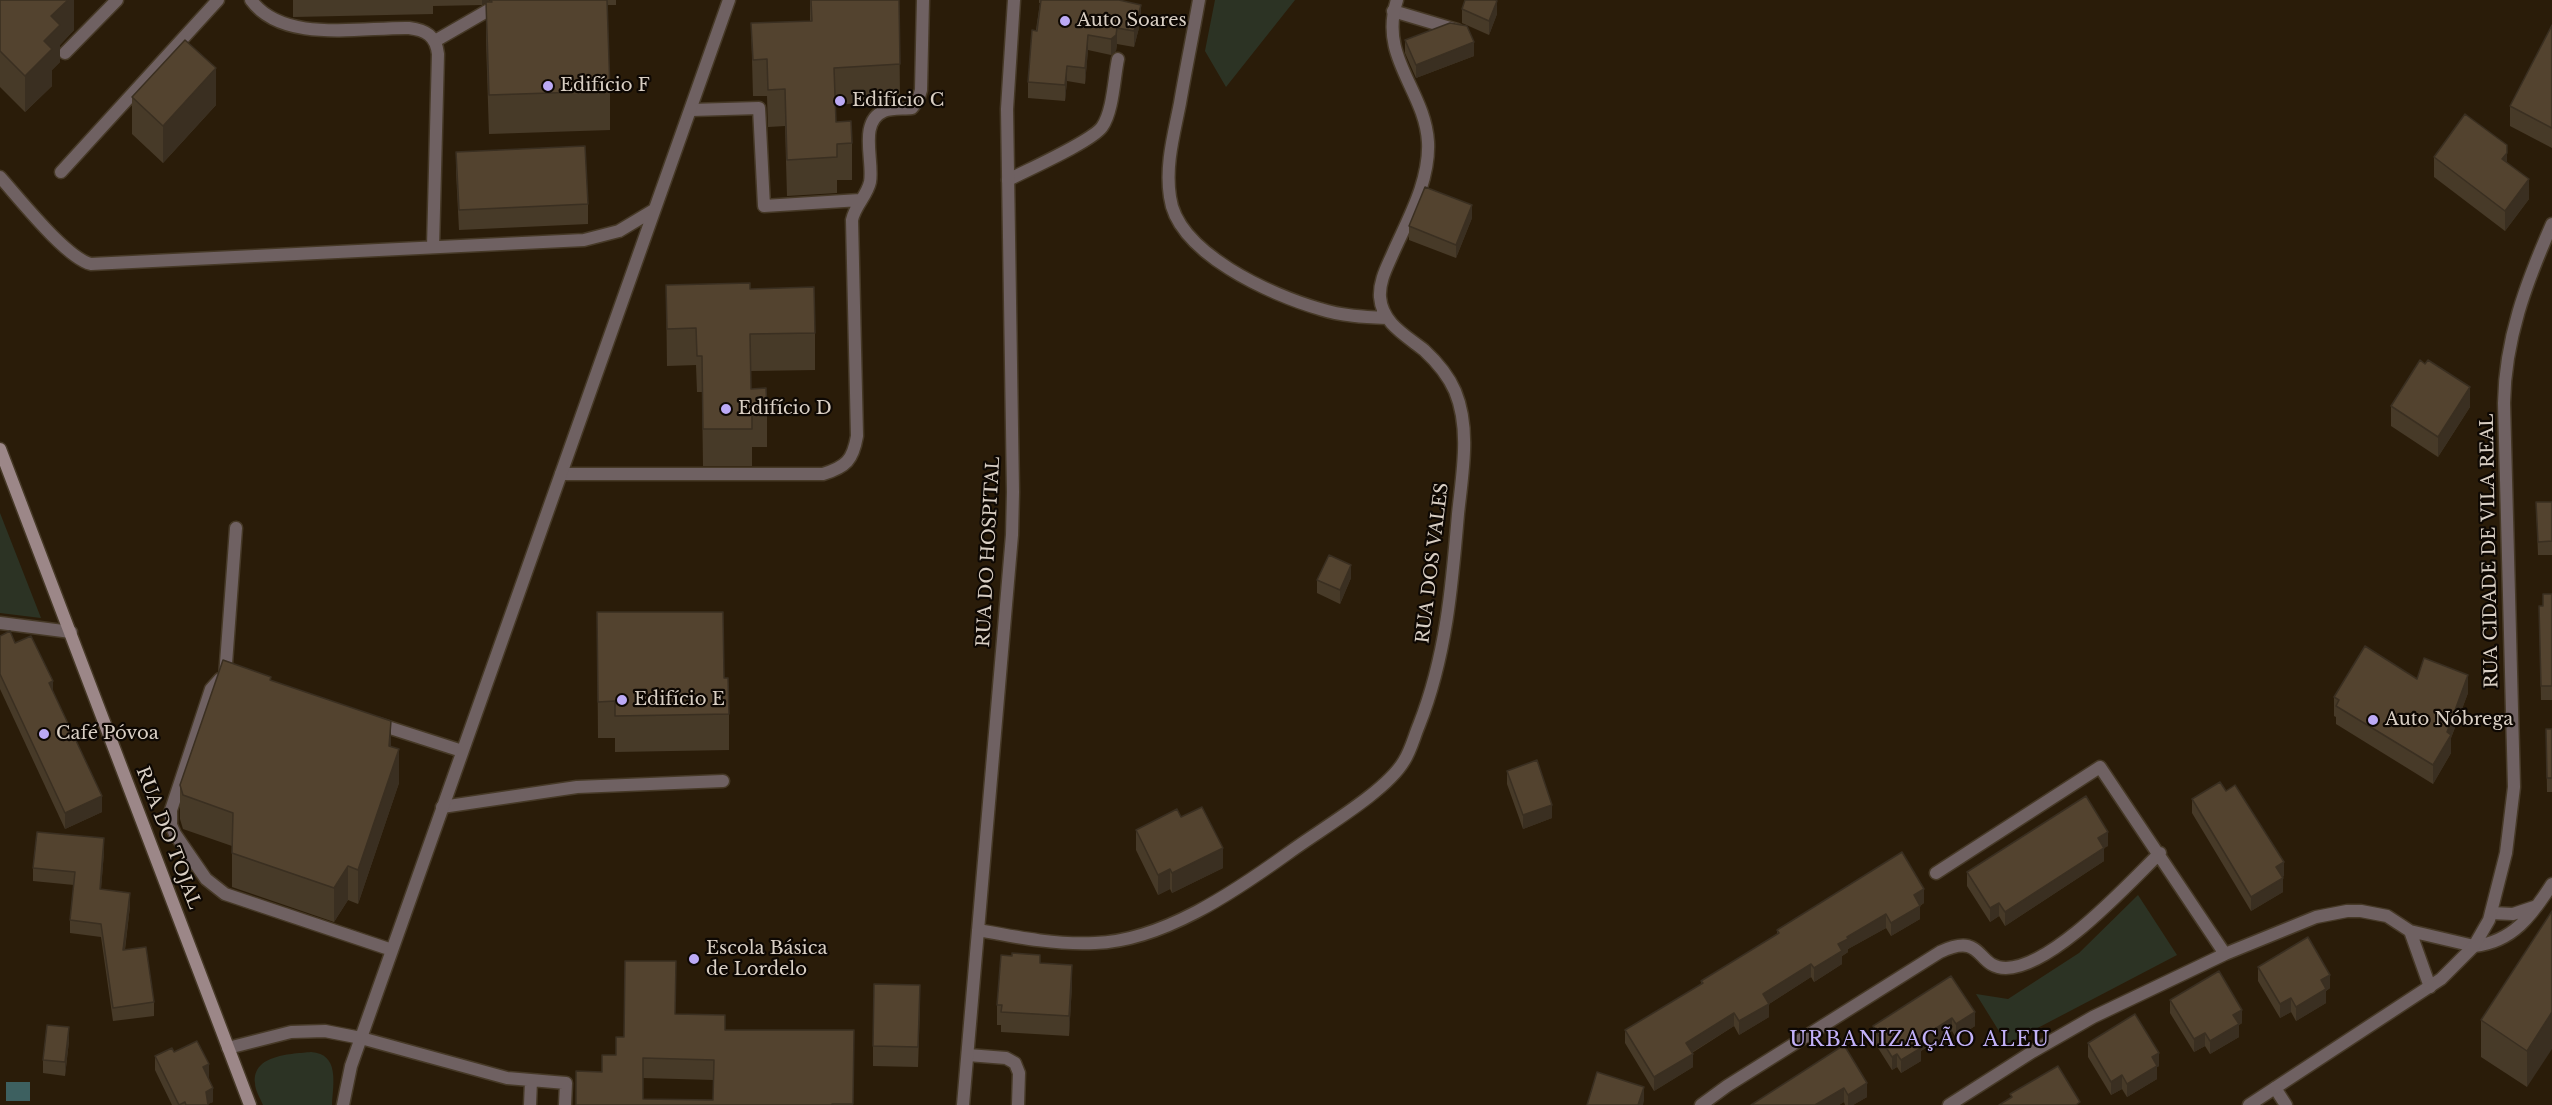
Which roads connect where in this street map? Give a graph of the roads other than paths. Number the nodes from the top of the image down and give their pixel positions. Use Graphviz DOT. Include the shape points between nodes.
graph roads {
  1 [pos="117,0"];
  2 [pos="218,0"];
  3 [pos="251,0"];
  4 [pos="507,0"];
  5 [pos="729,0"];
  6 [pos="923,0"];
  7 [pos="1014,0"];
  8 [pos="1199,0"];
  9 [pos="1395,6"];
  10 [pos="1464,32"];
  11 [pos="435,41"];
  12 [pos="65,53"];
  13 [pos="1118,59"];
  14 [pos="691,110"];
  15 [pos="62,172"];
  16 [pos="0,177"];
  17 [pos="1008,180"];
  18 [pos="860,200"];
  19 [pos="654,210"];
  20 [pos="2552,224"];
  21 [pos="433,247"];
  22 [pos="1387,318"];
  23 [pos="0,449"];
  24 [pos="561,474"];
  25 [pos="236,528"];
  26 [pos="0,623"];
  27 [pos="71,632"];
  28 [pos="225,678"];
  29 [pos="239,679"];
  30 [pos="362,718"];
  31 [pos="462,751"];
  32 [pos="723,781"];
  33 [pos="442,807"];
  34 [pos="2160,853"];
  35 [pos="1936,873"];
  36 [pos="2552,884"];
  37 [pos="2538,905"];
  38 [pos="2491,913"];
  39 [pos="978,930"];
  40 [pos="2410,931"];
  41 [pos="2474,946"];
  42 [pos="392,950"];
  43 [pos="2225,954"];
  44 [pos="2430,987"];
  45 [pos="361,1038"];
  46 [pos="228,1048"];
  47 [pos="968,1055"];
  48 [pos="531,1081"];
  49 [pos="2275,1088"];
  50 [pos="250,1105"];
  51 [pos="343,1105"];
  52 [pos="530,1105"];
  53 [pos="565,1105"];
  54 [pos="963,1105"];
  55 [pos="1018,1105"];
  56 [pos="1701,1105"];
  57 [pos="1949,1105"];
  58 [pos="2249,1105"];
  59 [pos="2286,1105"];
  1 -- 12 [label="street"];
  2 -- 15 [label="street"];
  3 -- 11 [label="street" via="273,19 297,28 409,28 425,32"];
  4 -- 11 [label="street"];
  5 -- 14 [label="street"];
  6 -- 18 [label="street" via="918,100 912,108 885,111 870,124 871,178"];
  7 -- 17 [label="street, RUA DO HOSPITAL" via="1007,90"];
  8 -- 22 [label="street" via="1170,157 1170,199 1179,224 1199,247 1260,285 1318,309"];
  9 -- 10 [label="street"];
  9 -- 22 [label="street" via="1393,46 1422,114 1428,146 1419,194 1381,281"];
  11 -- 21 [label="street" via="438,54"];
  13 -- 17 [label="street" via="1102,128"];
  14 -- 18 [label="street" via="759,108 764,207"];
  14 -- 19 [label="street"];
  16 -- 21 [label="street" via="67,250 91,264"];
  17 -- 39 [label="street, RUA DO HOSPITAL" via="1012,536"];
  18 -- 24 [label="street" via="852,220 857,436 854,454 846,463 823,474"];
  19 -- 21 [label="street" via="619,231 592,239"];
  19 -- 24 [label="street"];
  20 -- 38 [label="street, RUA CIDADE DE VILA REAL" via="2514,321 2504,380 2514,787 2509,840"];
  22 -- 39 [label="street, RUA DOS VALES" via="1441,367 1456,393 1463,424 1464,458 1449,611 1425,710 1403,762 1378,789 1242,886 1160,927 1097,944 1070,944"];
  23 -- 27 [label="main road, RUA DO TOJAL"];
  24 -- 31 [label="street"];
  25 -- 28 [label="street"];
  26 -- 27 [label="street"];
  27 -- 46 [label="main road, RUA DO TOJAL"];
  28 -- 29 [label="street"];
  28 -- 42 [label="street" via="211,689 171,810 175,834 206,879 225,894"];
  30 -- 31 [label="street"];
  31 -- 33 [label="street"];
  32 -- 33 [label="street" via="577,788"];
  33 -- 42 [label="street"];
  34 -- 35 [label="street" via="2100,767"];
  34 -- 43 [label="street"];
  34 -- 56 [label="street" via="2073,934 2044,954 2004,968 1974,948 1956,945 1940,952"];
  36 -- 37 [label="street"];
  37 -- 38 [label="street" via="2513,914"];
  37 -- 41 [label="street" via="2509,935 2491,944"];
  38 -- 41 [label="street, RUA CIDADE DE VILA REAL"];
  39 -- 47 [label="street, RUA DO HOSPITAL"];
  40 -- 41 [label="street"];
  40 -- 43 [label="street" via="2387,916 2347,911 2300,922"];
  40 -- 44 [label="street"];
  41 -- 44 [label="street, RUA CIDADE DE VILA REAL"];
  42 -- 45 [label="street"];
  43 -- 57 [label="street" via="2093,1017"];
  44 -- 49 [label="street, RUA CIDADE DE VILA REAL"];
  45 -- 46 [label="street" via="308,1030"];
  45 -- 48 [label="street" via="489,1074"];
  45 -- 51 [label="street"];
  46 -- 50 [label="main road, RUA DO TOJAL"];
  47 -- 54 [label="street, RUA DO HOSPITAL"];
  47 -- 55 [label="street" via="1006,1058 1015,1063 1019,1073"];
  48 -- 52 [label="street"];
  48 -- 53 [label="street" via="566,1083"];
  49 -- 58 [label="street, RUA CIDADE DE VILA REAL"];
  49 -- 59 [label="street"];
}
